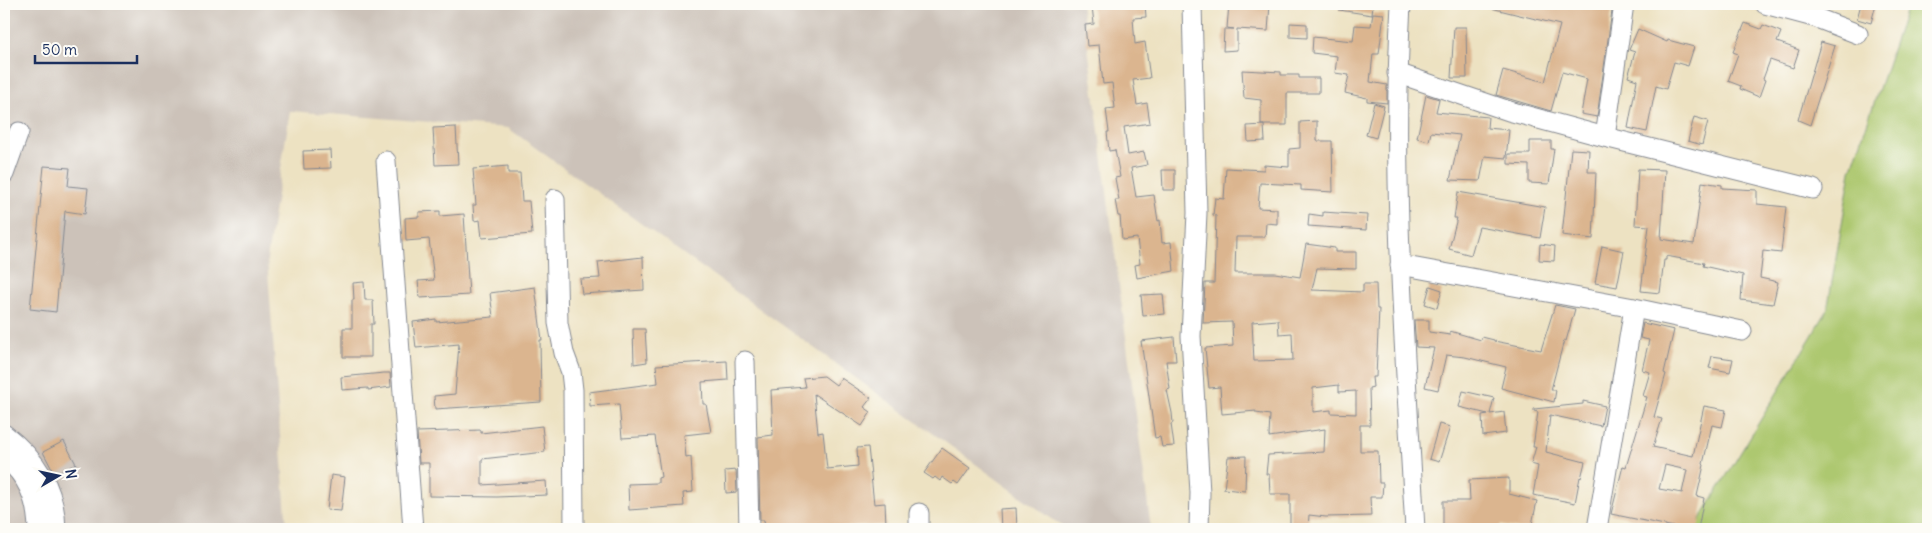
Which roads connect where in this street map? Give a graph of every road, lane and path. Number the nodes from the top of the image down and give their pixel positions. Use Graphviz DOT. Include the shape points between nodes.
graph roads {
  1 [pos="1192,4"];
  2 [pos="1401,4"];
  3 [pos="1624,4"];
  4 [pos="1765,4"];
  5 [pos="1815,10"];
  6 [pos="1858,34"];
  7 [pos="1397,73"];
  8 [pos="19,132"];
  9 [pos="1604,137"];
  10 [pos="386,161"];
  11 [pos="4,174"];
  12 [pos="1813,189"];
  13 [pos="555,199"];
  14 [pos="1400,265"];
  15 [pos="1634,308"];
  16 [pos="1742,331"];
  17 [pos="744,361"];
  18 [pos="4,434"];
  19 [pos="4,457"];
  20 [pos="38,529"];
  21 [pos="56,529"];
  22 [pos="413,529"];
  23 [pos="574,529"];
  24 [pos="749,529"];
  25 [pos="1199,529"];
  26 [pos="1415,529"];
  27 [pos="1597,529"];
  1 -- 25 [label="street" via="1197,213 1191,336"];
  2 -- 7 [label="street"];
  3 -- 9 [label="street"];
  4 -- 5 [label="street"];
  5 -- 6 [label="street"];
  7 -- 9 [label="street" via="1510,111"];
  7 -- 14 [label="street"];
  8 -- 11 [label="street"];
  9 -- 12 [label="street"];
  10 -- 22 [label="street"];
  13 -- 23 [label="street" via="558,323 573,390"];
  14 -- 15 [label="street"];
  14 -- 26 [label="street"];
  15 -- 16 [label="street"];
  15 -- 27 [label="street"];
  17 -- 24 [label="street"];
  18 -- 21 [label="street" via="27,454 41,472 50,495"];
  19 -- 20 [label="street" via="14,464 28,484 35,500"];
}
